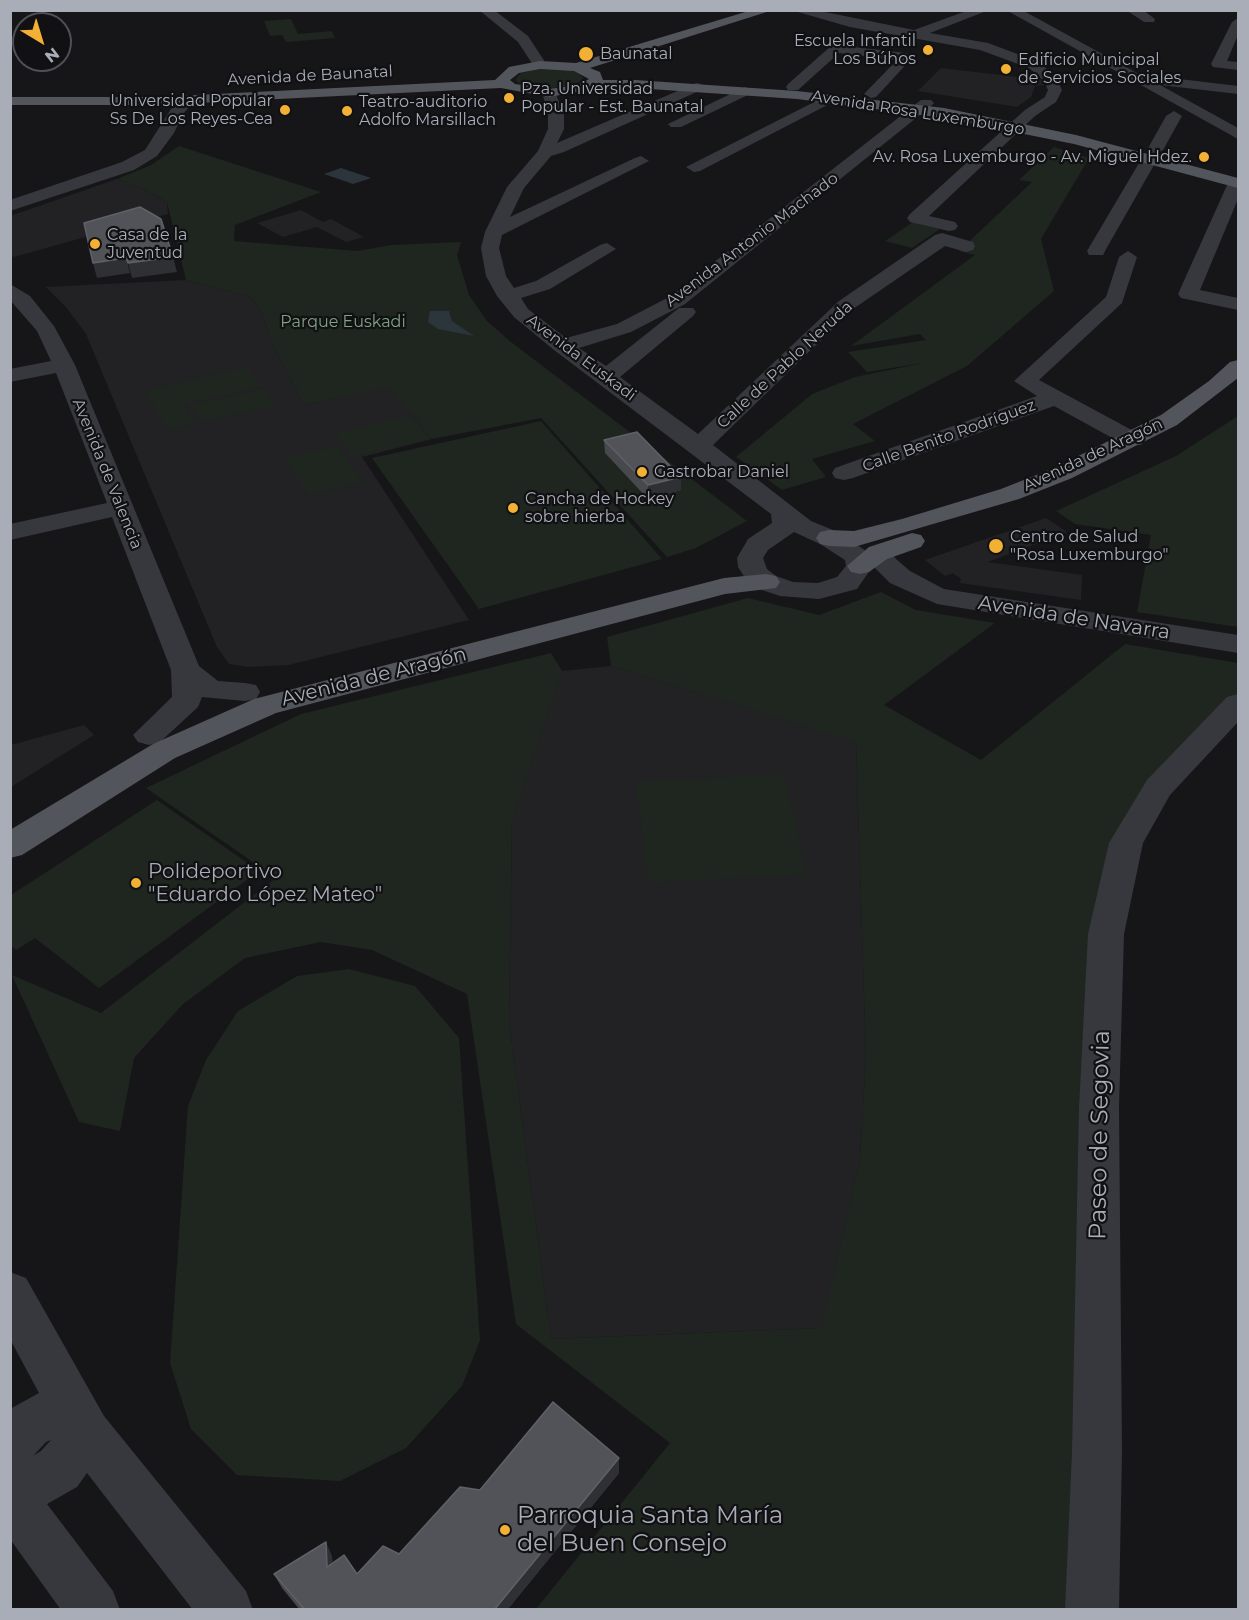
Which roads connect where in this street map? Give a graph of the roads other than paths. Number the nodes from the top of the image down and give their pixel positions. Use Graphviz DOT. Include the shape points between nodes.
graph roads {
  1 [pos="485,10"];
  2 [pos="742,10"];
  3 [pos="767,10"];
  4 [pos="797,10"];
  5 [pos="983,10"];
  6 [pos="1012,10"];
  7 [pos="1026,10"];
  8 [pos="1132,10"];
  9 [pos="879,14"];
  10 [pos="1149,19"];
  11 [pos="1239,22"];
  12 [pos="850,23"];
  13 [pos="1040,25"];
  14 [pos="828,30"];
  15 [pos="1022,32"];
  16 [pos="913,34"];
  17 [pos="1001,39"];
  18 [pos="983,46"];
  19 [pos="1080,48"];
  20 [pos="864,51"];
  21 [pos="540,65"];
  22 [pos="555,65"];
  23 [pos="1034,65"];
  24 [pos="1239,66"];
  25 [pos="577,67"];
  26 [pos="593,80"];
  27 [pos="503,81"];
  28 [pos="1149,81"];
  29 [pos="696,87"];
  30 [pos="793,87"];
  31 [pos="1239,90"];
  32 [pos="745,91"];
  33 [pos="549,93"];
  34 [pos="871,94"];
  35 [pos="10,95"];
  36 [pos="830,98"];
  37 [pos="200,99"];
  38 [pos="10,101"];
  39 [pos="156,101"];
  40 [pos="947,110"];
  41 [pos="176,112"];
  42 [pos="918,114"];
  43 [pos="1174,116"];
  44 [pos="1234,119"];
  45 [pos="1020,123"];
  46 [pos="676,124"];
  47 [pos="1239,134"];
  48 [pos="545,152"];
  49 [pos="1152,154"];
  50 [pos="641,161"];
  51 [pos="694,167"];
  52 [pos="1232,173"];
  53 [pos="10,206"];
  54 [pos="949,226"];
  55 [pos="494,232"];
  56 [pos="966,246"];
  57 [pos="606,249"];
  58 [pos="1096,251"];
  59 [pos="1128,257"];
  60 [pos="10,290"];
  61 [pos="507,296"];
  62 [pos="1239,304"];
  63 [pos="624,328"];
  64 [pos="654,338"];
  65 [pos="561,346"];
  66 [pos="64,365"];
  67 [pos="1239,367"];
  68 [pos="10,376"];
  69 [pos="606,377"];
  70 [pos="1237,395"];
  71 [pos="1054,398"];
  72 [pos="1133,440"];
  73 [pos="699,446"];
  74 [pos="844,473"];
  75 [pos="120,508"];
  76 [pos="782,510"];
  77 [pos="10,532"];
  78 [pos="825,536"];
  79 [pos="762,560"];
  80 [pos="862,568"];
  81 [pos="912,585"];
  82 [pos="1239,644"];
  83 [pos="186,670"];
  84 [pos="245,692"];
  85 [pos="1231,722"];
  86 [pos="149,735"];
  87 [pos="10,821"];
  88 [pos="10,846"];
  89 [pos="10,1293"];
  90 [pos="78,1419"];
  91 [pos="10,1445"];
  92 [pos="11,1497"];
  93 [pos="94,1610"];
  94 [pos="227,1610"];
  95 [pos="1092,1610"];
  1 -- 21 [label="street" via="523,39"];
  2 -- 22 [label="main road" via="576,62"];
  3 -- 25 [label="main road"];
  4 -- 12 [label="street"];
  5 -- 16 [label="street"];
  6 -- 13 [label="street"];
  7 -- 28 [label="street"];
  8 -- 10 [label="street"];
  9 -- 12 [label="street"];
  11 -- 24 [label="street" via="1218,64"];
  12 -- 14 [label="street"];
  12 -- 16 [label="street"];
  13 -- 15 [label="street"];
  13 -- 19 [label="street"];
  16 -- 18 [label="street"];
  16 -- 20 [label="street"];
  17 -- 18 [label="street"];
  18 -- 23 [label="street"];
  19 -- 23 [label="street"];
  19 -- 28 [label="street"];
  20 -- 30 [label="street" via="836,49"];
  20 -- 34 [label="street" via="905,59"];
  21 -- 22 [label="main road"];
  21 -- 27 [label="main road" via="514,70"];
  22 -- 25 [label="main road"];
  23 -- 45 [label="street" via="1050,79 1055,90 1051,99"];
  25 -- 26 [label="main road"];
  26 -- 29 [label="main road, Avenida Rosa Luxemburgo"];
  26 -- 30 [label="main road, Avenida Rosa Luxemburgo" via="695,79"];
  26 -- 33 [label="main road" via="574,91"];
  27 -- 33 [label="main road" via="521,91"];
  27 -- 35 [label="main road, Avenida de Baunatal" via="165,95"];
  27 -- 37 [label="main road, Avenida de Baunatal"];
  28 -- 31 [label="street"];
  28 -- 44 [label="street"];
  28 -- 47 [label="street"];
  29 -- 32 [label="main road, Avenida Rosa Luxemburgo"];
  29 -- 48 [label="street"];
  30 -- 34 [label="main road, Avenida Rosa Luxemburgo"];
  32 -- 36 [label="main road, Avenida Rosa Luxemburgo"];
  32 -- 46 [label="street"];
  33 -- 48 [label="street, Avenida Euskadi" via="556,113 556,129"];
  34 -- 42 [label="main road, Avenida Rosa Luxemburgo"];
  36 -- 42 [label="main road, Avenida Rosa Luxemburgo"];
  36 -- 51 [label="street"];
  37 -- 39 [label="main road, Avenida de Baunatal"];
  37 -- 41 [label="street"];
  38 -- 39 [label="main road, Avenida de Baunatal"];
  39 -- 41 [label="street" via="170,104"];
  40 -- 42 [label="street, Avenida Antonio Machado"];
  40 -- 45 [label="main road, Avenida Rosa Luxemburgo"];
  41 -- 53 [label="street" via="151,153 128,166"];
  42 -- 63 [label="street, Avenida Antonio Machado" via="678,300"];
  42 -- 64 [label="street, Avenida Antonio Machado"];
  43 -- 49 [label="street"];
  45 -- 49 [label="main road, Avenida Rosa Luxemburgo"];
  45 -- 54 [label="street" via="916,218"];
  48 -- 55 [label="street, Avenida Euskadi" via="516,187"];
  49 -- 52 [label="main road, Avenida Rosa Luxemburgo"];
  49 -- 58 [label="street"];
  50 -- 55 [label="street"];
  52 -- 62 [label="street" via="1188,294"];
  55 -- 61 [label="street, Avenida Euskadi" via="490,248 496,276"];
  56 -- 73 [label="street, Calle de Pablo Neruda" via="942,238 846,305"];
  57 -- 61 [label="street" via="543,285"];
  59 -- 71 [label="street" via="1115,299 1025,381"];
  60 -- 66 [label="street, Avenida de Valencia" via="47,330"];
  61 -- 65 [label="street, Avenida Euskadi"];
  63 -- 64 [label="street"];
  63 -- 65 [label="street, Avenida Antonio Machado"];
  64 -- 69 [label="street, Avenida Antonio Machado"];
  65 -- 69 [label="street, Avenida Euskadi"];
  66 -- 68 [label="street"];
  66 -- 75 [label="street, Avenida de Valencia"];
  67 -- 72 [label="main road, Avenida de Aragón" via="1169,420"];
  69 -- 73 [label="street, Avenida Euskadi"];
  70 -- 80 [label="main road, Avenida de Aragón" via="1131,462 1032,505 923,536"];
  71 -- 72 [label="street"];
  71 -- 74 [label="street, Calle Benito Rodríguez"];
  72 -- 78 [label="main road, Avenida de Aragón" via="1010,494 854,539"];
  73 -- 76 [label="street, Avenida Euskadi"];
  75 -- 77 [label="street"];
  75 -- 83 [label="street, Avenida de Valencia"];
  76 -- 78 [label="street, Avenida Euskadi" via="802,526"];
  76 -- 79 [label="street" via="784,527"];
  78 -- 79 [label="street" via="799,533"];
  78 -- 80 [label="street, Avenida Euskadi" via="856,556"];
  79 -- 80 [label="street" via="790,590 809,592"];
  79 -- 84 [label="main road, Avenida de Aragón"];
  79 -- 88 [label="main road, Avenida de Aragón" via="724,586 265,706 164,751"];
  80 -- 81 [label="street, Avenida Euskadi" via="886,565"];
  80 -- 81 [label="street" via="867,579"];
  81 -- 82 [label="street, Avenida de Navarra" via="937,596"];
  83 -- 84 [label="street" via="210,690"];
  83 -- 86 [label="street" via="187,700"];
  84 -- 86 [label="main road, Avenida de Aragón"];
  85 -- 95 [label="street, Paseo de Segovia" via="1158,788 1126,843 1106,934 1099,1107"];
  86 -- 87 [label="main road, Avenida de Aragón"];
  89 -- 90 [label="street"];
  90 -- 91 [label="street" via="29,1425"];
  90 -- 92 [label="street" via="59,1469"];
  90 -- 94 [label="street"];
  92 -- 93 [label="street"];
}
